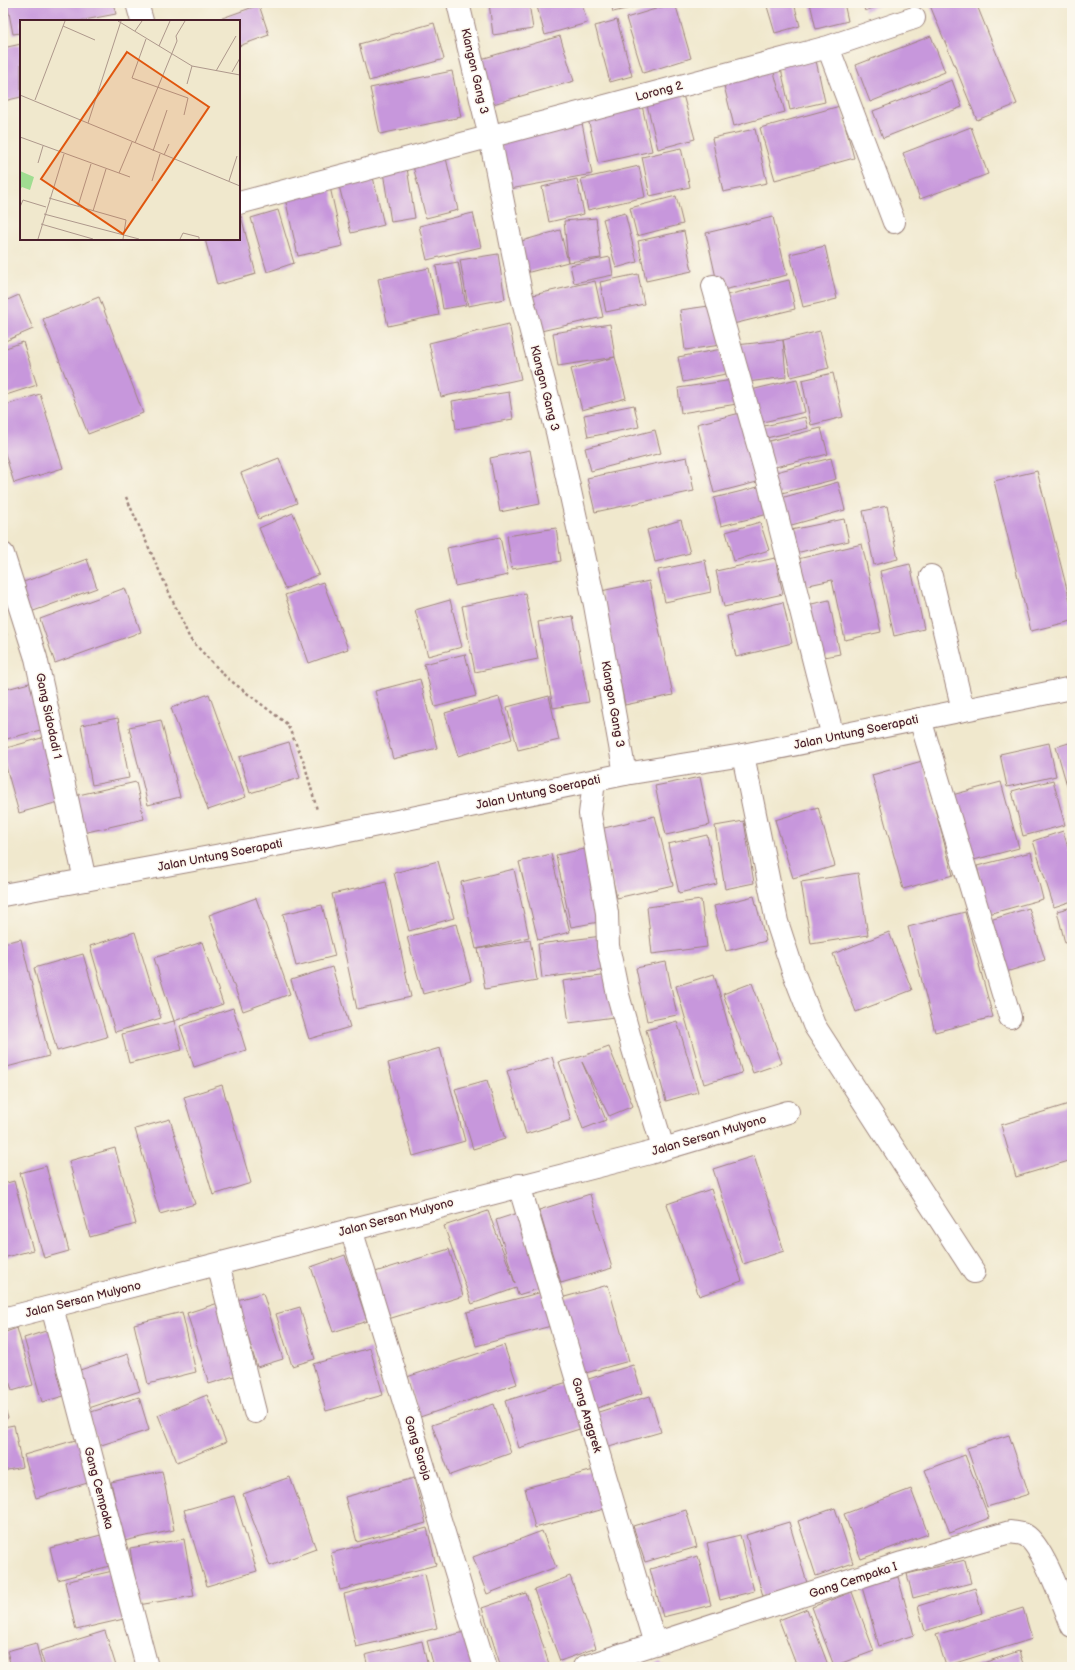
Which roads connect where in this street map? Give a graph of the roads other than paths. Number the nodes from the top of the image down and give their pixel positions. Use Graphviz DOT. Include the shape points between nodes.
graph roads {
  1 [pos="137,3"];
  2 [pos="458,3"];
  3 [pos="914,18"];
  4 [pos="142,20"];
  5 [pos="828,47"];
  6 [pos="490,137"];
  7 [pos="240,203"];
  8 [pos="894,222"];
  9 [pos="713,286"];
  10 [pos="3,554"];
  11 [pos="931,576"];
  12 [pos="1072,688"];
  13 [pos="963,710"];
  14 [pos="920,719"];
  15 [pos="833,737"];
  16 [pos="743,756"];
  17 [pos="625,774"];
  18 [pos="594,781"];
  19 [pos="84,880"];
  20 [pos="3,895"];
  21 [pos="1010,1017"];
  22 [pos="788,1112"];
  23 [pos="663,1148"];
  24 [pos="519,1185"];
  25 [pos="351,1229"];
  26 [pos="218,1264"];
  27 [pos="974,1272"];
  28 [pos="52,1308"];
  29 [pos="3,1319"];
  30 [pos="255,1412"];
  31 [pos="1072,1626"];
  32 [pos="655,1644"];
  33 [pos="147,1667"];
  34 [pos="485,1667"];
  35 [pos="584,1667"];
  1 -- 4 [label="main road"];
  2 -- 6 [label="main road, Klangon Gang 3"];
  3 -- 5 [label="main road, Lorong 2"];
  5 -- 6 [label="main road, Lorong 2"];
  5 -- 8 [label="main road"];
  6 -- 7 [label="main road, Lorong 2"];
  6 -- 17 [label="main road, Klangon Gang 3" via="521,293 557,432 595,605"];
  9 -- 15 [label="main road" via="769,484"];
  10 -- 19 [label="main road, Gang Sidodadi 1" via="36,658"];
  11 -- 13 [label="main road"];
  12 -- 13 [label="main road, Jalan Untung Soerapati"];
  13 -- 14 [label="main road, Jalan Untung Soerapati"];
  14 -- 15 [label="main road, Jalan Untung Soerapati"];
  14 -- 21 [label="main road"];
  15 -- 16 [label="main road, Jalan Untung Soerapati"];
  16 -- 17 [label="main road, Jalan Untung Soerapati"];
  16 -- 27 [label="main road" via="777,922 814,1025"];
  17 -- 18 [label="main road, Jalan Untung Soerapati"];
  18 -- 19 [label="main road, Jalan Untung Soerapati" via="324,836"];
  18 -- 23 [label="main road" via="590,814 606,913 608,946 618,995"];
  19 -- 20 [label="main road, Jalan Untung Soerapati"];
  22 -- 23 [label="main road, Jalan Sersan Mulyono"];
  23 -- 24 [label="main road, Jalan Sersan Mulyono"];
  24 -- 25 [label="main road, Jalan Sersan Mulyono"];
  24 -- 32 [label="main road, Gang Anggrek"];
  25 -- 26 [label="main road, Jalan Sersan Mulyono"];
  25 -- 34 [label="main road, Gang Saroja"];
  26 -- 28 [label="main road, Jalan Sersan Mulyono"];
  26 -- 30 [label="main road"];
  28 -- 29 [label="main road, Jalan Sersan Mulyono"];
  28 -- 33 [label="main road, Gang Cempaka"];
  31 -- 32 [label="main road, Gang Cempaka I" via="1037,1547 1025,1535 1010,1532 902,1563"];
  32 -- 35 [label="main road, Gang Cempaka I"];
}
